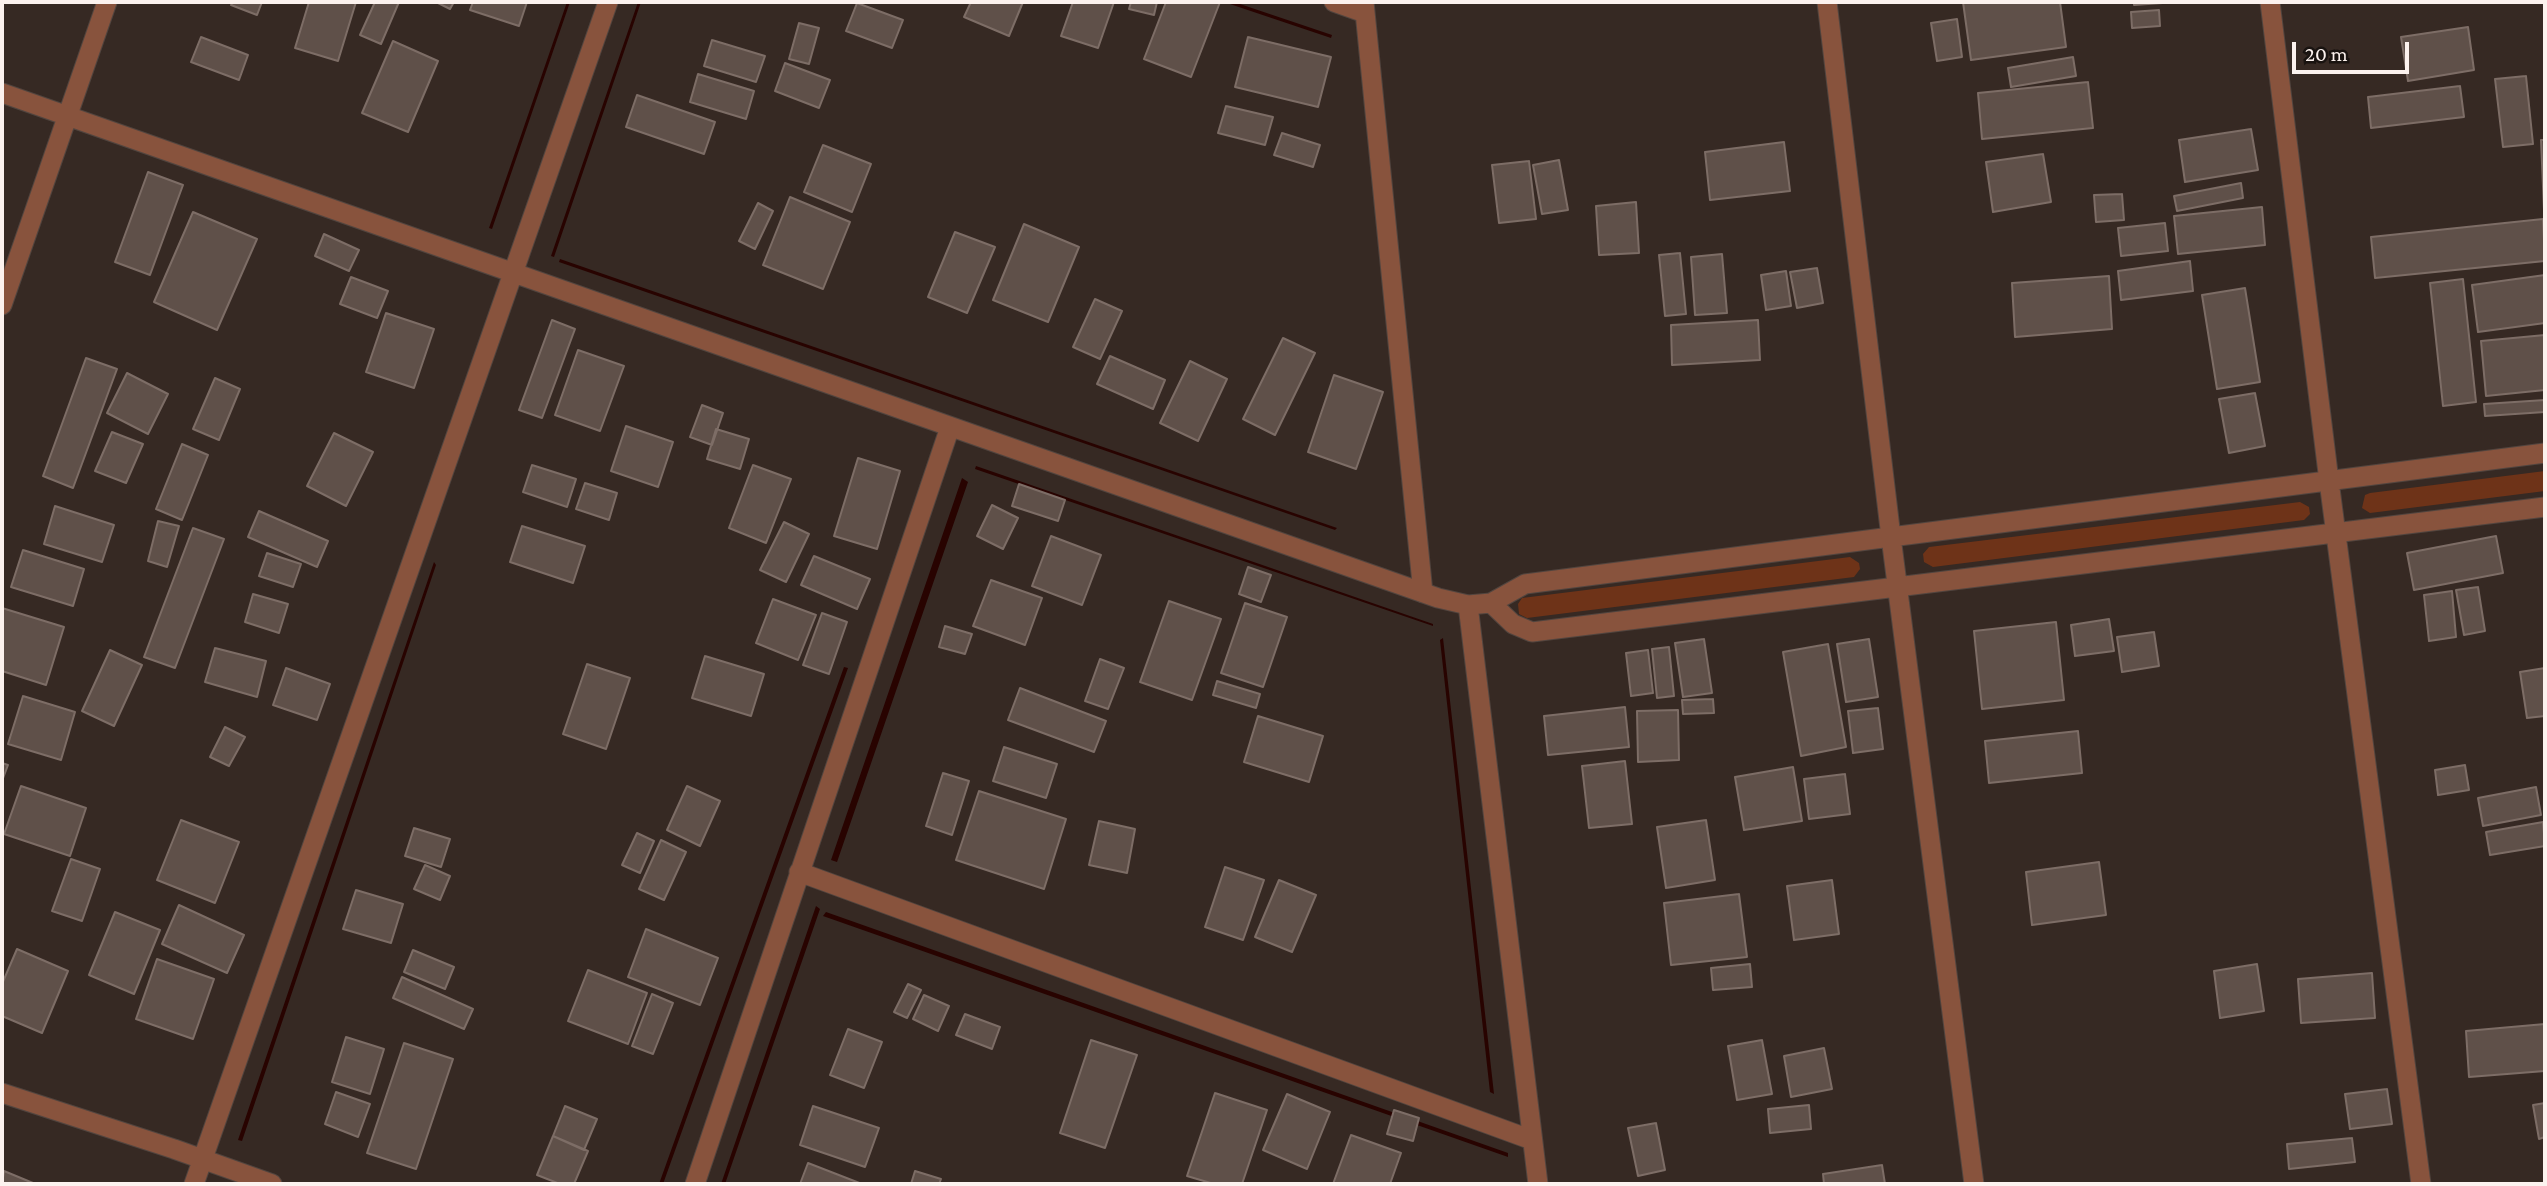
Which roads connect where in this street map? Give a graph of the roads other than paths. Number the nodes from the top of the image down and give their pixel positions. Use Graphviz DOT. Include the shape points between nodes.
graph roads {
  1 [pos="107,2"];
  2 [pos="608,2"];
  3 [pos="1334,2"];
  4 [pos="1827,2"];
  5 [pos="2270,2"];
  6 [pos="1365,7"];
  7 [pos="2,93"];
  8 [pos="67,116"];
  9 [pos="513,273"];
  10 [pos="2,305"];
  11 [pos="950,427"];
  12 [pos="2545,453"];
  13 [pos="2329,481"];
  14 [pos="2545,507"];
  15 [pos="2336,533"];
  16 [pos="1891,537"];
  17 [pos="1898,587"];
  18 [pos="1423,593"];
  19 [pos="1491,603"];
  20 [pos="1468,605"];
  21 [pos="800,872"];
  22 [pos="2,1093"];
  23 [pos="1532,1140"];
  24 [pos="202,1159"];
  25 [pos="194,1184"];
  26 [pos="272,1184"];
  27 [pos="695,1184"];
  28 [pos="1538,1184"];
  29 [pos="1974,1184"];
  30 [pos="2421,1184"];
  1 -- 8 [label="street"];
  2 -- 9 [label="street"];
  3 -- 6 [label="street"];
  4 -- 16 [label="street"];
  5 -- 13 [label="street"];
  6 -- 18 [label="street"];
  7 -- 8 [label="street"];
  8 -- 9 [label="street"];
  8 -- 10 [label="street"];
  9 -- 11 [label="street"];
  9 -- 24 [label="street"];
  11 -- 18 [label="street"];
  11 -- 21 [label="street"];
  12 -- 13 [label="street"];
  13 -- 15 [label="street"];
  13 -- 16 [label="street"];
  14 -- 15 [label="street"];
  15 -- 17 [label="street"];
  15 -- 30 [label="street"];
  16 -- 17 [label="street"];
  16 -- 19 [label="street" via="1525,584"];
  17 -- 19 [label="street" via="1532,632 1513,624"];
  17 -- 29 [label="street"];
  18 -- 20 [label="street"];
  19 -- 20 [label="street"];
  20 -- 23 [label="street"];
  21 -- 23 [label="street"];
  21 -- 27 [label="street"];
  22 -- 24 [label="street"];
  23 -- 28 [label="street"];
  24 -- 25 [label="street"];
  24 -- 26 [label="street"];
}
